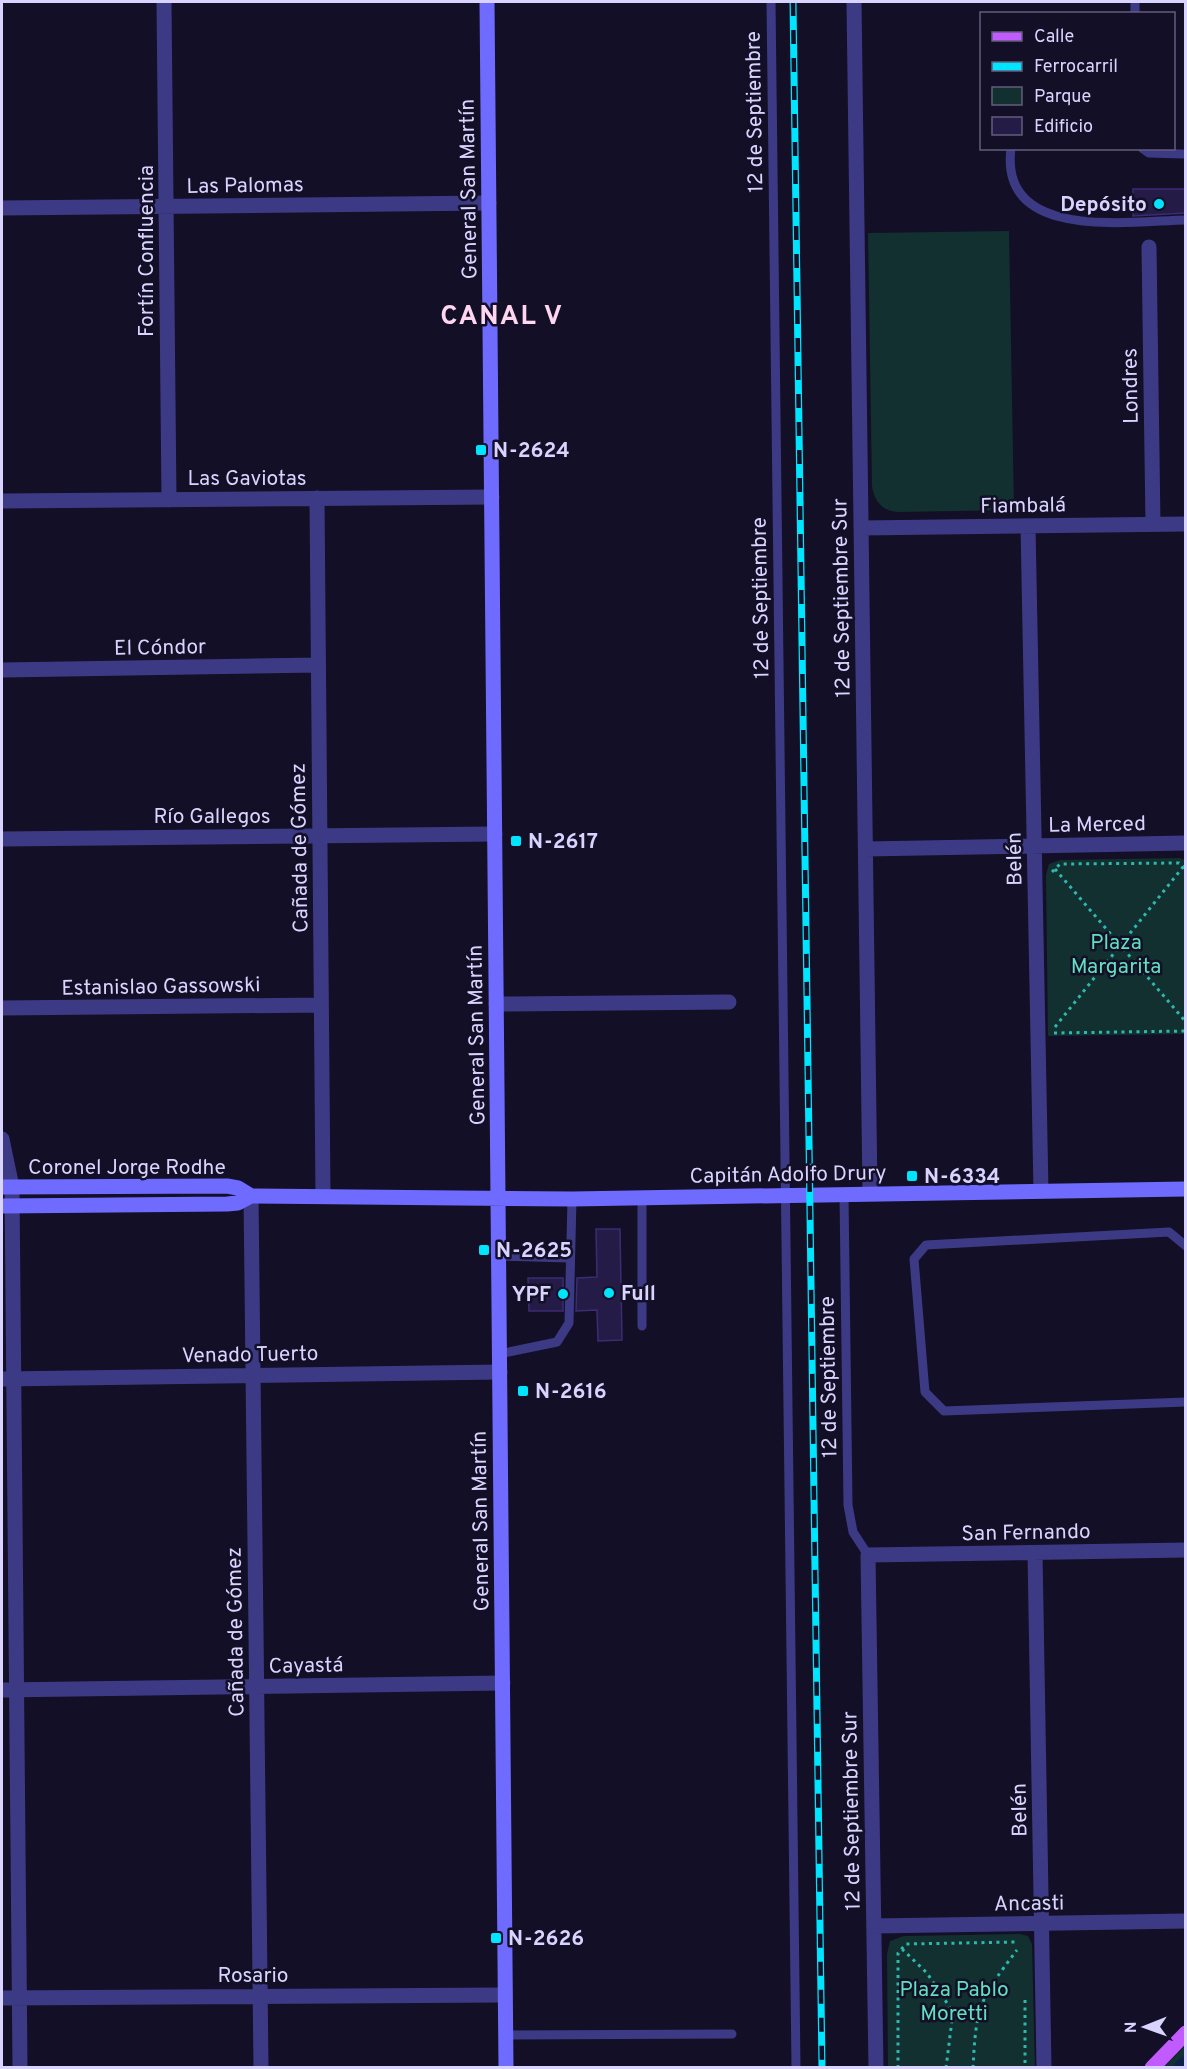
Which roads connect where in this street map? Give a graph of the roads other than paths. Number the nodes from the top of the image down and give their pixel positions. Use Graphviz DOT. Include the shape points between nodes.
graph roads {
  1 [pos="164,2"];
  2 [pos="488,2"];
  3 [pos="771,2"];
  4 [pos="854,2"];
  5 [pos="1011,150"];
  6 [pos="1145,150"];
  7 [pos="1183,154"];
  8 [pos="489,203"];
  9 [pos="166,206"];
  10 [pos="2,208"];
  11 [pos="1185,220"];
  12 [pos="1149,247"];
  13 [pos="492,497"];
  14 [pos="317,498"];
  15 [pos="169,500"];
  16 [pos="2,501"];
  17 [pos="1153,524"];
  18 [pos="1185,524"];
  19 [pos="1028,526"];
  20 [pos="861,528"];
  21 [pos="318,665"];
  22 [pos="2,670"];
  23 [pos="495,834"];
  24 [pos="319,836"];
  25 [pos="2,839"];
  26 [pos="1185,843"];
  27 [pos="1034,846"];
  28 [pos="866,849"];
  29 [pos="729,1002"];
  30 [pos="496,1004"];
  31 [pos="321,1005"];
  32 [pos="2,1008"];
  33 [pos="2,1139"];
  34 [pos="7,1187"];
  35 [pos="1185,1190"];
  36 [pos="1041,1191"];
  37 [pos="870,1193"];
  38 [pos="785,1194"];
  39 [pos="844,1194"];
  40 [pos="251,1196"];
  41 [pos="323,1196"];
  42 [pos="642,1197"];
  43 [pos="498,1198"];
  44 [pos="572,1199"];
  45 [pos="7,1206"];
  46 [pos="1185,1246"];
  47 [pos="499,1256"];
  48 [pos="569,1258"];
  49 [pos="642,1326"];
  50 [pos="500,1354"];
  51 [pos="500,1372"];
  52 [pos="253,1375"];
  53 [pos="8,1379"];
  54 [pos="1185,1402"];
  55 [pos="1185,1550"];
  56 [pos="1035,1552"];
  57 [pos="868,1555"];
  58 [pos="502,1683"];
  59 [pos="256,1686"];
  60 [pos="9,1690"];
  61 [pos="1185,1922"];
  62 [pos="1042,1924"];
  63 [pos="874,1926"];
  64 [pos="505,1995"];
  65 [pos="260,1996"];
  66 [pos="19,1997"];
  67 [pos="2,1998"];
  68 [pos="1185,2033"];
  69 [pos="732,2034"];
  70 [pos="505,2036"];
  71 [pos="20,2067"];
  72 [pos="261,2067"];
  73 [pos="506,2067"];
  74 [pos="796,2067"];
  75 [pos="876,2067"];
  76 [pos="1044,2067"];
  77 [pos="1152,2067"];
  1 -- 9 [label="street, Fortín Confluencia"];
  2 -- 8 [label="main road, General San Martín"];
  3 -- 38 [label="lane, 12 de Septiembre"];
  4 -- 20 [label="street, 12 de Septiembre Sur"];
  5 -- 11 [label="lane" via="1010,164 1019,190 1033,205 1052,216 1083,222"];
  6 -- 7 [label="lane"];
  8 -- 9 [label="street, Las Palomas"];
  8 -- 13 [label="main road, General San Martín"];
  9 -- 10 [label="street, Las Palomas"];
  9 -- 15 [label="street, Fortín Confluencia"];
  12 -- 17 [label="street, Londres"];
  13 -- 14 [label="street, Las Gaviotas"];
  13 -- 23 [label="main road, General San Martín"];
  14 -- 15 [label="street, Las Gaviotas"];
  14 -- 21 [label="street, Cañada de Gómez"];
  15 -- 16 [label="street, Las Gaviotas"];
  17 -- 18 [label="street, Fiambalá"];
  17 -- 19 [label="street, Fiambalá"];
  19 -- 20 [label="street, Fiambalá"];
  19 -- 27 [label="street, Belén"];
  20 -- 28 [label="street, 12 de Septiembre Sur"];
  21 -- 22 [label="street, El Cóndor"];
  21 -- 24 [label="street, Cañada de Gómez"];
  23 -- 24 [label="street, Río Gallegos"];
  23 -- 30 [label="main road, General San Martín"];
  24 -- 25 [label="street, Río Gallegos"];
  24 -- 31 [label="street, Cañada de Gómez"];
  26 -- 27 [label="street, La Merced"];
  27 -- 28 [label="street, La Merced"];
  27 -- 36 [label="street, Belén"];
  28 -- 37 [label="street, 12 de Septiembre Sur"];
  29 -- 30 [label="street"];
  30 -- 43 [label="main road, General San Martín"];
  31 -- 32 [label="street, Estanislao Gassowski"];
  31 -- 41 [label="street, Cañada de Gómez"];
  33 -- 34 [label="street"];
  34 -- 40 [label="main road, Coronel Jorge Rodhe" via="227,1186"];
  34 -- 45 [label="street"];
  35 -- 36 [label="main road, Capitán Adolfo Drury"];
  36 -- 37 [label="main road, Capitán Adolfo Drury"];
  37 -- 39 [label="main road, Capitán Adolfo Drury"];
  38 -- 39 [label="main road, Capitán Adolfo Drury"];
  38 -- 42 [label="main road, Capitán Adolfo Drury"];
  38 -- 74 [label="lane, 12 de Septiembre"];
  39 -- 57 [label="lane, 12 de Septiembre" via="848,1505 854,1532"];
  40 -- 41 [label="main road, Coronel Jorge Rodhe"];
  40 -- 45 [label="main road, Coronel Jorge Rodhe" via="227,1204"];
  40 -- 52 [label="street, Cañada de Gómez"];
  41 -- 43 [label="main road, Coronel Jorge Rodhe"];
  42 -- 44 [label="main road, Capitán Adolfo Drury"];
  42 -- 49 [label="lane"];
  43 -- 44 [label="main road, Capitán Adolfo Drury"];
  43 -- 47 [label="main road, General San Martín"];
  44 -- 48 [label="lane"];
  45 -- 53 [label="street"];
  46 -- 54 [label="lane" via="1168,1232 927,1245 914,1258 925,1392 944,1411"];
  47 -- 48 [label="lane"];
  47 -- 50 [label="main road, General San Martín"];
  48 -- 50 [label="lane" via="569,1323 557,1342"];
  50 -- 51 [label="main road, General San Martín"];
  51 -- 52 [label="street, Venado Tuerto"];
  51 -- 58 [label="main road, General San Martín"];
  52 -- 53 [label="street, Venado Tuerto"];
  52 -- 59 [label="street, Cañada de Gómez"];
  53 -- 60 [label="street"];
  55 -- 56 [label="street, San Fernando"];
  56 -- 57 [label="street, San Fernando"];
  56 -- 62 [label="street, Belén"];
  57 -- 63 [label="street, 12 de Septiembre Sur"];
  58 -- 59 [label="street, Cayastá"];
  58 -- 64 [label="main road, General San Martín"];
  59 -- 60 [label="street, Cayastá"];
  59 -- 65 [label="street, Cañada de Gómez"];
  60 -- 66 [label="street"];
  61 -- 62 [label="street, Ancasti"];
  62 -- 63 [label="street, Ancasti"];
  62 -- 76 [label="street, Belén"];
  63 -- 75 [label="street, 12 de Septiembre Sur"];
  64 -- 65 [label="street, Rosario"];
  64 -- 70 [label="main road, General San Martín"];
  65 -- 66 [label="street, Rosario"];
  65 -- 72 [label="street, Cañada de Gómez"];
  66 -- 67 [label="street, Rosario"];
  66 -- 71 [label="street"];
  68 -- 77 [label="main road"];
  69 -- 70 [label="lane"];
  70 -- 73 [label="main road, General San Martín"];
}
